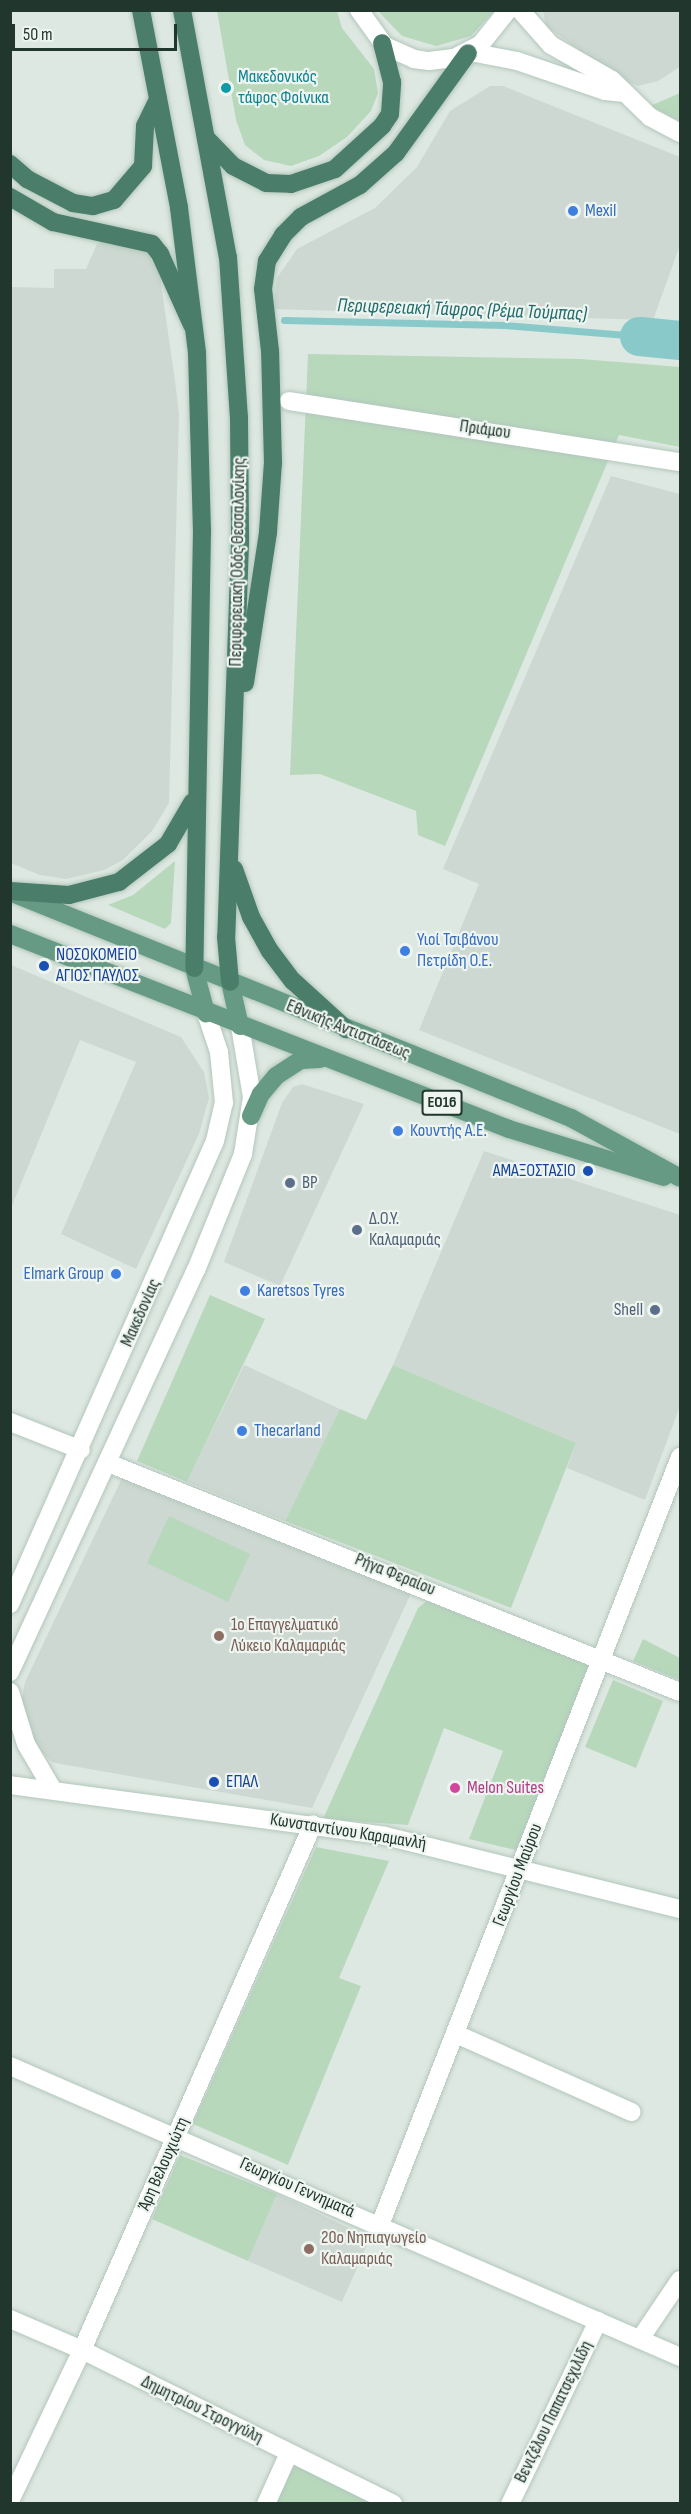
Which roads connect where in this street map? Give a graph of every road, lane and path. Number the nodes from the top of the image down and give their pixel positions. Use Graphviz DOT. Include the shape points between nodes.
graph roads {
  1 [pos="141,10"];
  2 [pos="182,10"];
  3 [pos="359,10"];
  4 [pos="508,10"];
  5 [pos="520,10"];
  6 [pos="382,43"];
  7 [pos="469,53"];
  8 [pos="625,93"];
  9 [pos="158,99"];
  10 [pos="681,133"];
  11 [pos="203,134"];
  12 [pos="10,164"];
  13 [pos="10,197"];
  14 [pos="196,332"];
  15 [pos="289,401"];
  16 [pos="681,462"];
  17 [pos="233,744"];
  18 [pos="196,784"];
  19 [pos="230,850"];
  20 [pos="10,892"];
  21 [pos="10,934"];
  22 [pos="195,968"];
  23 [pos="230,982"];
  24 [pos="206,1013"];
  25 [pos="240,1026"];
  26 [pos="346,1029"];
  27 [pos="325,1059"];
  28 [pos="251,1116"];
  29 [pos="681,1180"];
  30 [pos="10,1422"];
  31 [pos="81,1450"];
  32 [pos="681,1457"];
  33 [pos="108,1464"];
  34 [pos="10,1604"];
  35 [pos="601,1659"];
  36 [pos="10,1672"];
  37 [pos="10,1692"];
  38 [pos="681,1692"];
  39 [pos="10,1785"];
  40 [pos="53,1790"];
  41 [pos="313,1824"];
  42 [pos="521,1867"];
  43 [pos="681,1909"];
  44 [pos="456,2034"];
  45 [pos="10,2067"];
  46 [pos="632,2112"];
  47 [pos="177,2136"];
  48 [pos="380,2225"];
  49 [pos="681,2280"];
  50 [pos="10,2319"];
  51 [pos="598,2321"];
  52 [pos="640,2339"];
  53 [pos="82,2350"];
  54 [pos="681,2357"];
  55 [pos="289,2453"];
  56 [pos="10,2501"];
  57 [pos="266,2504"];
  58 [pos="393,2504"];
  59 [pos="510,2504"];
  1 -- 9 [label="highway, Περιφερειακή Οδός Θεσσαλονίκης"];
  2 -- 11 [label="highway, Περιφερειακή Οδός Θεσσαλονίκης"];
  3 -- 6 [label="street"];
  4 -- 7 [label="street" via="493,33"];
  5 -- 8 [label="street" via="551,45 612,80"];
  6 -- 7 [label="street" via="414,60 445,60"];
  6 -- 11 [label="highway" via="392,82 390,114 335,169 291,184 266,183 233,166"];
  7 -- 8 [label="street" via="517,61 612,93"];
  7 -- 17 [label="highway" via="396,153 360,185 294,222 267,261 263,289 272,380 270,508"];
  8 -- 10 [label="street" via="650,117"];
  9 -- 12 [label="highway" via="145,126 143,166 114,200 93,206 73,203 27,179"];
  9 -- 14 [label="highway, Περιφερειακή Οδός Θεσσαλονίκης" via="179,208"];
  11 -- 17 [label="highway, Περιφερειακή Οδός Θεσσαλονίκης" via="228,257 239,417 240,543"];
  13 -- 14 [label="highway" via="53,222 152,244 167,266 180,307"];
  14 -- 18 [label="highway, Περιφερειακή Οδός Θεσσαλονίκης" via="202,530"];
  15 -- 16 [label="street, Πριάμου"];
  17 -- 19 [label="highway, Περιφερειακή Οδός Θεσσαλονίκης"];
  18 -- 20 [label="highway" via="188,814 177,834 161,853 128,878 98,890 69,895"];
  18 -- 22 [label="highway, Περιφερειακή Οδός Θεσσαλονίκης"];
  19 -- 23 [label="highway, Περιφερειακή Οδός Θεσσαλονίκης" via="226,937"];
  19 -- 26 [label="highway" via="246,905 270,951 293,981"];
  20 -- 22 [label="main road, Εθνικής Αντιστάσεως / ΕΟ16"];
  21 -- 24 [label="main road, Εθνικής Αντιστάσεως / ΕΟ16"];
  22 -- 23 [label="main road, Εθνικής Αντιστάσεως / ΕΟ16"];
  22 -- 24 [label="main road, Περιφερειακή Οδός Θεσσαλονίκης"];
  23 -- 25 [label="main road, Περιφερειακή Οδός Θεσσαλονίκης"];
  23 -- 26 [label="main road, Εθνικής Αντιστάσεως / ΕΟ16"];
  24 -- 25 [label="main road, Εθνικής Αντιστάσεως / ΕΟ16"];
  24 -- 31 [label="street, Μακεδονίας" via="222,1070 222,1121"];
  25 -- 27 [label="main road, Εθνικής Αντιστάσεως / ΕΟ16"];
  25 -- 28 [label="street, Περιφερειακή Οδός Θεσσαλονίκης" via="251,1079"];
  26 -- 29 [label="main road, Εθνικής Αντιστάσεως / ΕΟ16" via="571,1118"];
  27 -- 28 [label="main road" via="301,1060 276,1076 261,1094"];
  27 -- 29 [label="main road, Εθνικής Αντιστάσεως / ΕΟ16" via="559,1147"];
  28 -- 33 [label="street, Μακεδονίας" via="243,1154 221,1212"];
  30 -- 31 [label="street"];
  31 -- 34 [label="street, Μακεδονίας"];
  32 -- 35 [label="street, Γεωργίου Μαύρου"];
  33 -- 35 [label="street, Ρήγα Φεραίου"];
  33 -- 36 [label="street, Μακεδονίας"];
  35 -- 38 [label="street, Ρήγα Φεραίου"];
  35 -- 42 [label="street, Γεωργίου Μαύρου"];
  37 -- 40 [label="street" via="26,1744"];
  39 -- 40 [label="street, Κωνσταντίνου Καραμανλή"];
  40 -- 41 [label="street, Κωνσταντίνου Καραμανλή"];
  41 -- 42 [label="street, Κωνσταντίνου Καραμανλή" via="386,1836"];
  41 -- 47 [label="street, Άρη Βελουχιώτη"];
  42 -- 43 [label="street, Κωνσταντίνου Καραμανλή"];
  42 -- 44 [label="street, Γεωργίου Μαύρου"];
  44 -- 46 [label="street"];
  44 -- 48 [label="street, Γεωργίου Μαύρου"];
  45 -- 47 [label="street, Γεωργίου Γεννηματά"];
  47 -- 48 [label="street, Γεωργίου Γεννηματά"];
  47 -- 53 [label="street, Άρη Βελουχιώτη"];
  48 -- 51 [label="street, Γεωργίου Γεννηματά"];
  49 -- 52 [label="street"];
  50 -- 53 [label="street, Δημητρίου Στρογγύλη"];
  51 -- 52 [label="street, Γεωργίου Γεννηματά"];
  51 -- 59 [label="street, Βενιζέλου Παπατσεχιλίδη"];
  52 -- 54 [label="street, Γεωργίου Γεννηματά"];
  53 -- 55 [label="street, Δημητρίου Στρογγύλη"];
  53 -- 56 [label="street, Άρη Βελουχιώτη"];
  55 -- 57 [label="street"];
  55 -- 58 [label="street, Δημητρίου Στρογγύλη"];
}
